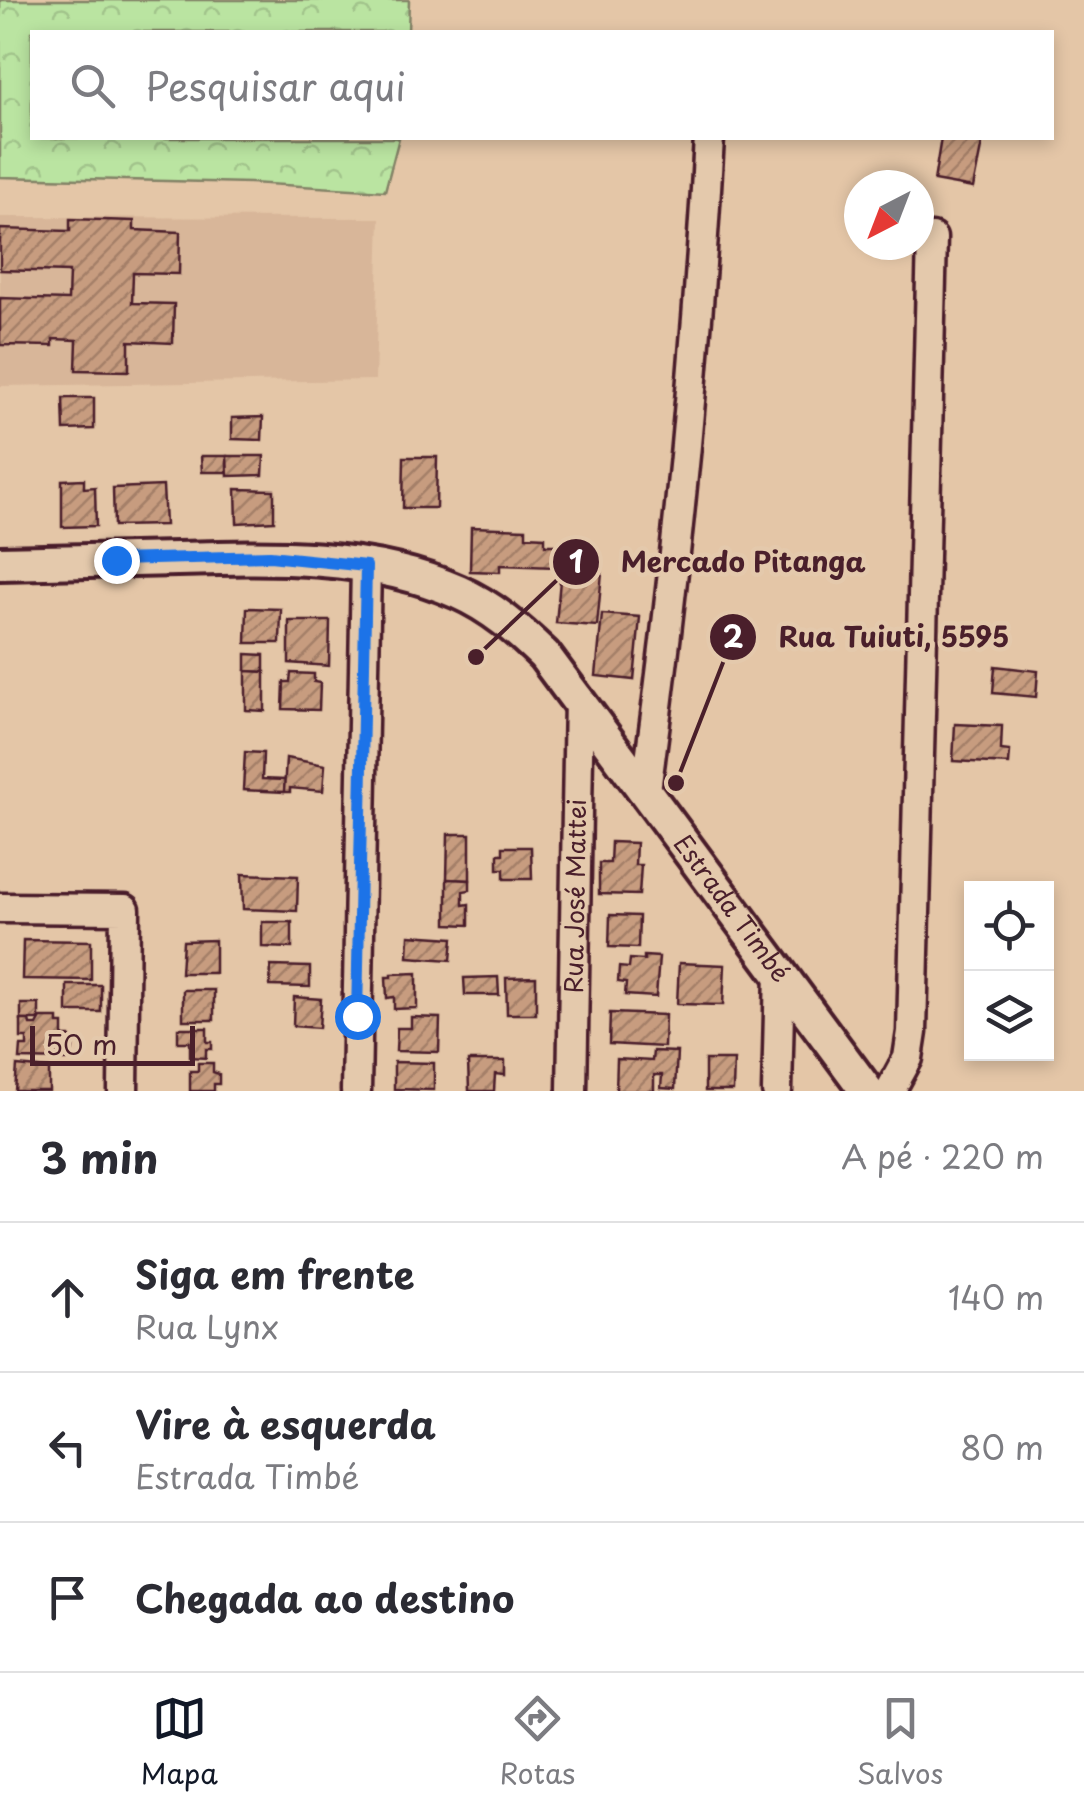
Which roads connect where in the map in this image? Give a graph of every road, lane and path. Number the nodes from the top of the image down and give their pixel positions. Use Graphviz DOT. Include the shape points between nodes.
graph roads {
  1 [pos="709,140"];
  2 [pos="931,260"];
  3 [pos="0,563"];
  4 [pos="366,566"];
  5 [pos="579,699"];
  6 [pos="646,790"];
  7 [pos="0,908"];
  8 [pos="780,972"];
  9 [pos="122,1091"];
  10 [pos="356,1091"];
  11 [pos="572,1091"];
  12 [pos="777,1091"];
  13 [pos="868,1091"];
  14 [pos="890,1091"];
  1 -- 6 [label="street" via="674,585"];
  2 -- 14 [label="street" via="912,1032 908,1058"];
  3 -- 4 [label="street, Estrada Timbé" via="270,556"];
  4 -- 5 [label="street, Estrada Timbé" via="446,587 503,617"];
  4 -- 10 [label="street"];
  5 -- 6 [label="street, Estrada Timbé"];
  5 -- 11 [label="street, Rua José Mattei"];
  6 -- 8 [label="street, Estrada Timbé"];
  7 -- 9 [label="street" via="125,909"];
  8 -- 12 [label="street"];
  8 -- 13 [label="street, Estrada Timbé"];
}
